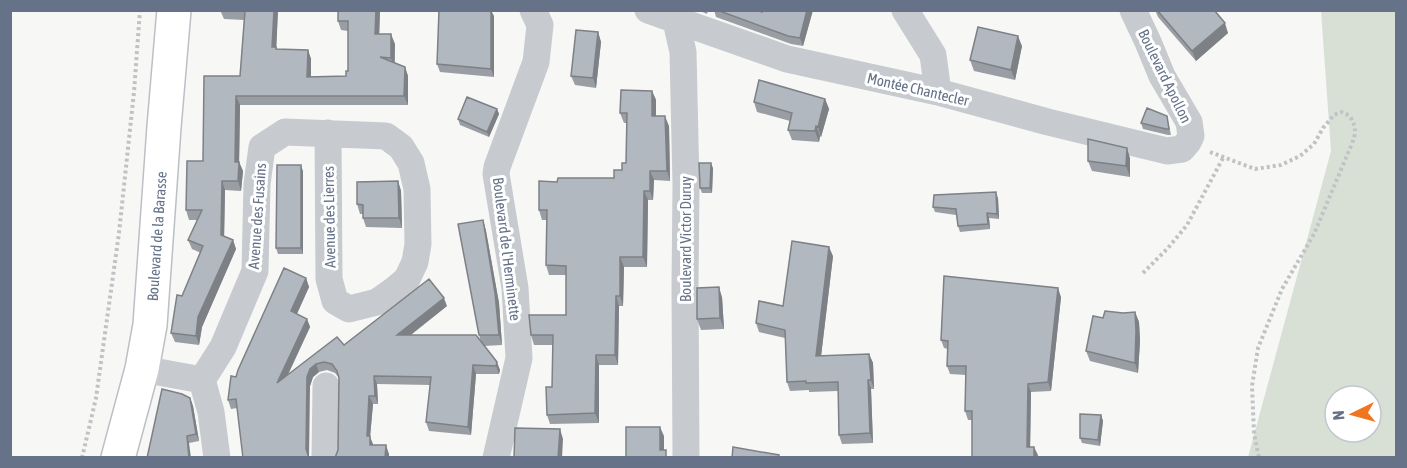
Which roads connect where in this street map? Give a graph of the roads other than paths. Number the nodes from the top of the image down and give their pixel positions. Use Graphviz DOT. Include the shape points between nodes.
graph roads {
  1 [pos="174,10"];
  2 [pos="533,10"];
  3 [pos="648,10"];
  4 [pos="905,10"];
  5 [pos="1133,10"];
  6 [pos="676,21"];
  7 [pos="938,92"];
  8 [pos="328,133"];
  9 [pos="1188,142"];
  10 [pos="142,369"];
  11 [pos="202,380"];
  12 [pos="326,386"];
  13 [pos="118,458"];
  14 [pos="217,458"];
  15 [pos="325,458"];
  16 [pos="496,458"];
  17 [pos="686,458"];
  1 -- 10 [label="main road, Boulevard de la Barasse" via="150,325"];
  2 -- 16 [label="street, Boulevard de l'Herminette" via="540,25 536,62 496,174 515,288 519,358"];
  3 -- 6 [label="street, Montée Chantecler"];
  4 -- 7 [label="street" via="933,55"];
  5 -- 9 [label="street, Boulevard Apollon" via="1162,76 1189,122"];
  6 -- 7 [label="street, Montée Chantecler" via="787,59"];
  6 -- 17 [label="street, Boulevard Victor Duruy" via="683,52 686,183"];
  7 -- 9 [label="street, Montée Chantecler" via="1167,151 1182,149"];
  8 -- 8 [label="street, Avenue des Lierres" via="386,136 401,147 411,163 417,189 418,244 407,279 377,302 349,309 335,301 329,279"];
  8 -- 11 [label="street, Avenue des Fusains" via="285,132 262,147 255,271 223,347"];
  10 -- 11 [label="street"];
  10 -- 13 [label="main road, Boulevard de la Barasse"];
  11 -- 14 [label="street"];
  12 -- 15 [label="street"];
}
